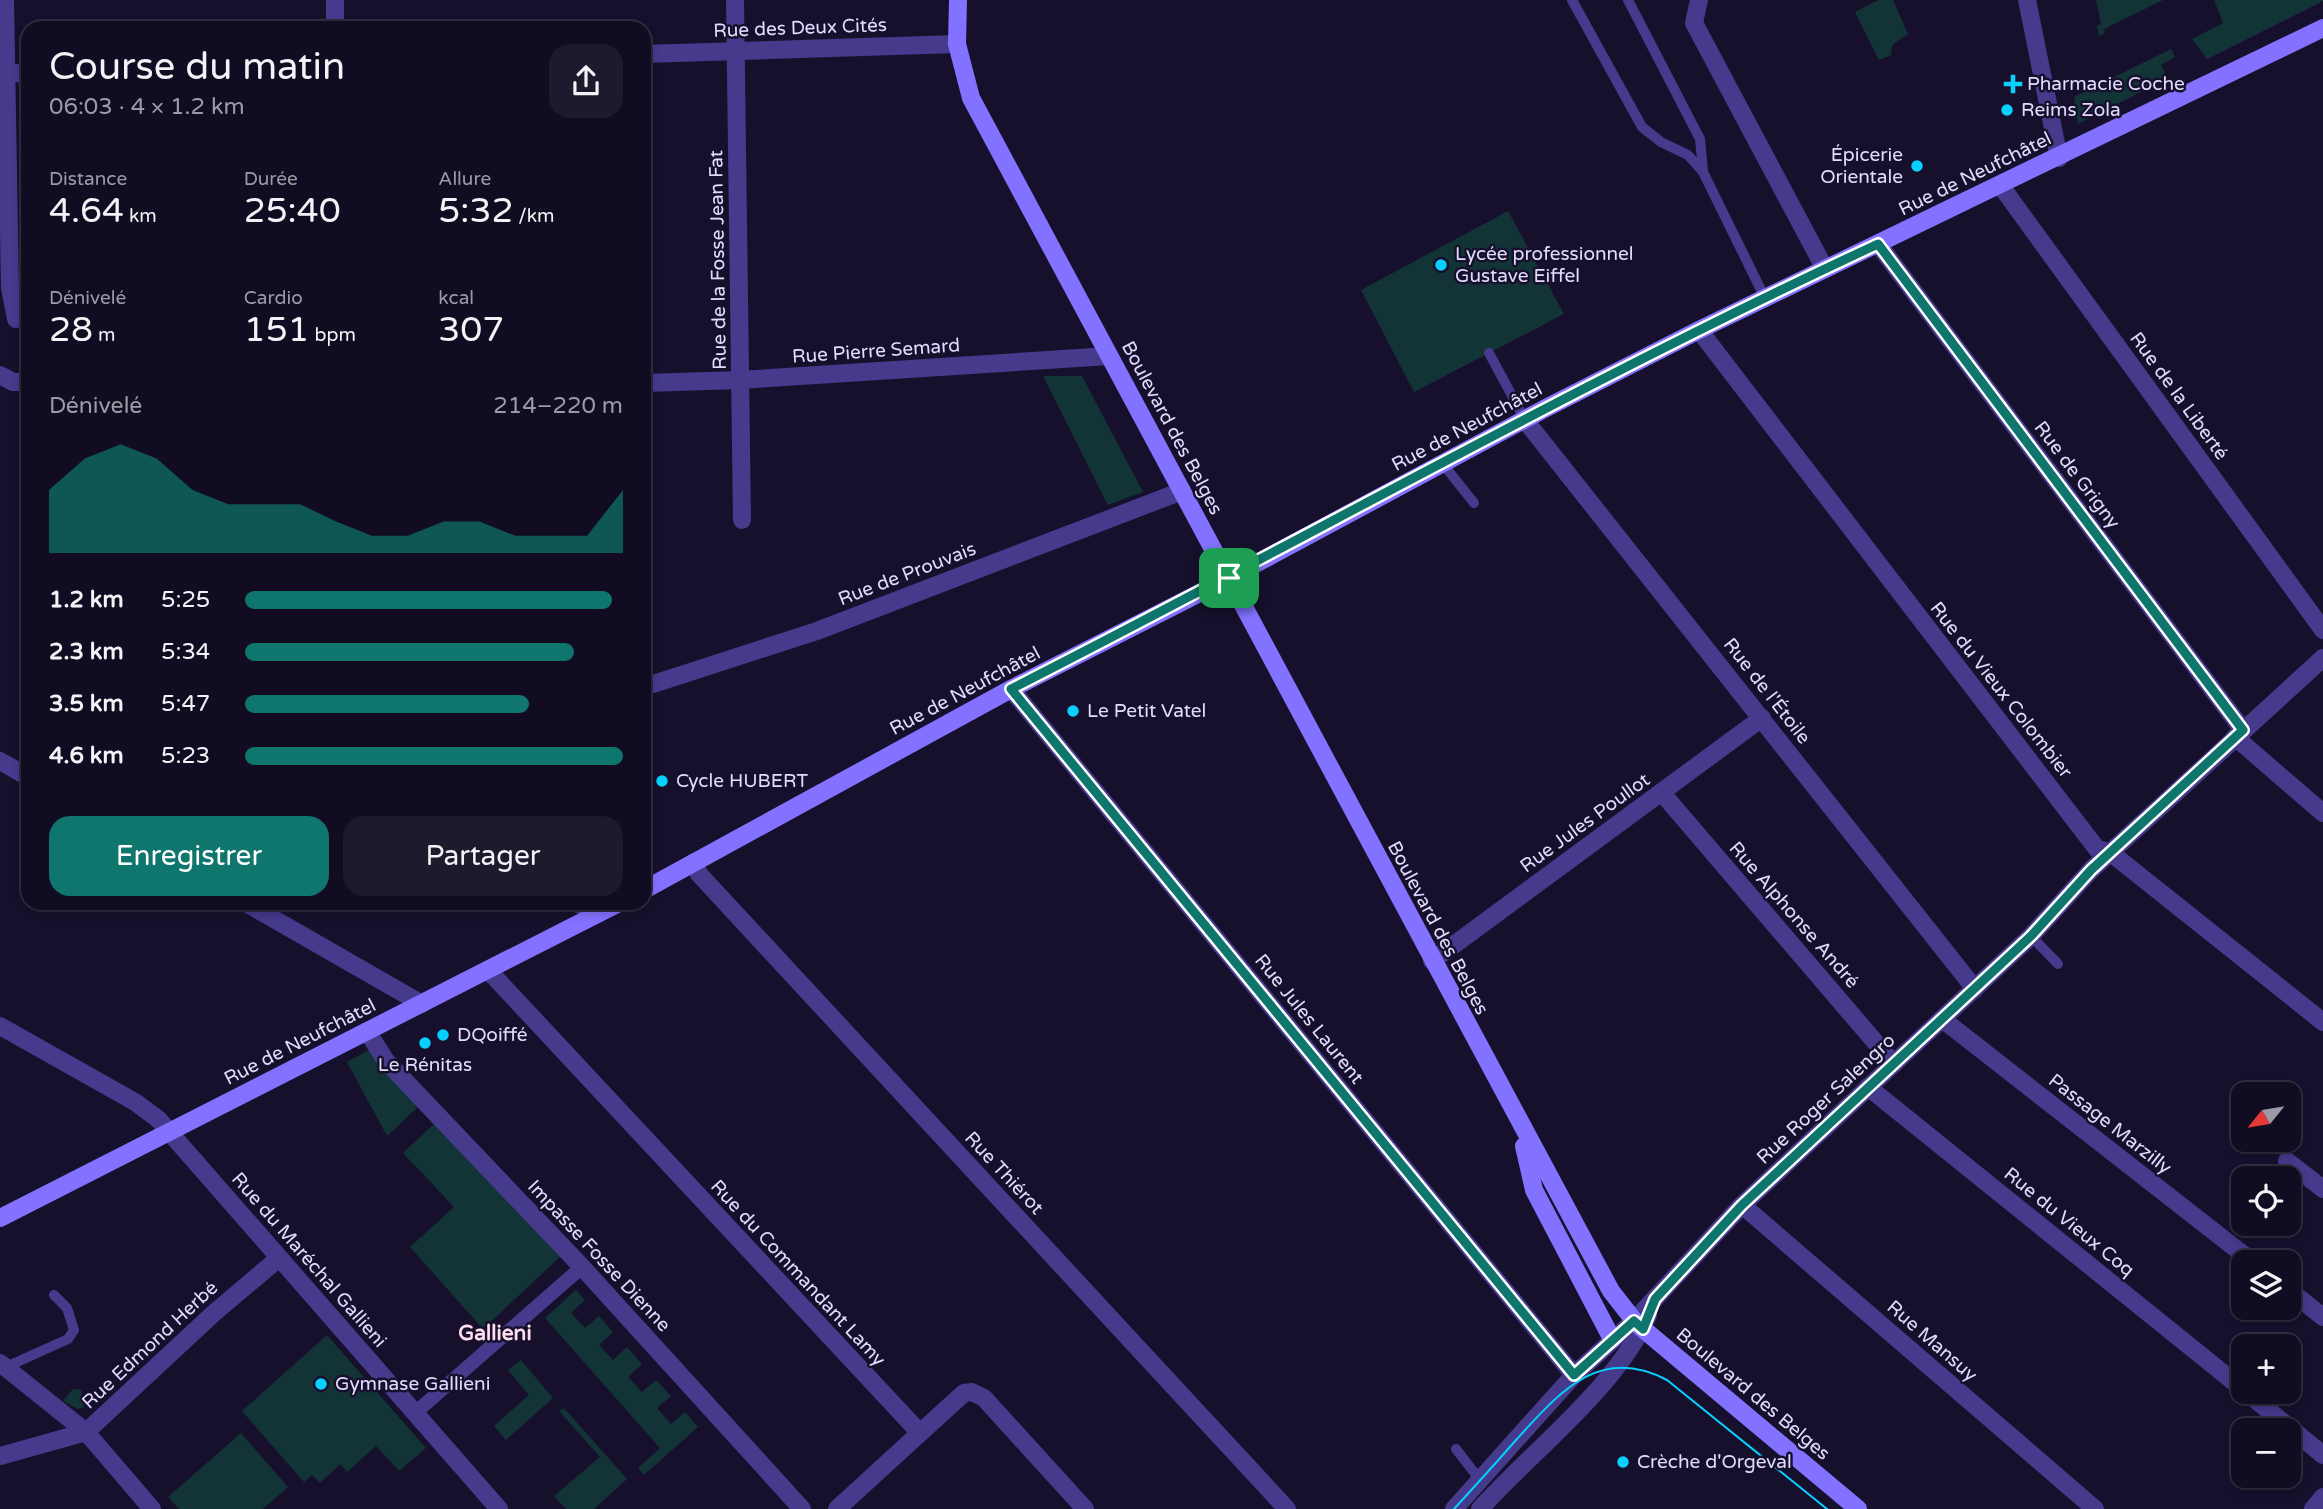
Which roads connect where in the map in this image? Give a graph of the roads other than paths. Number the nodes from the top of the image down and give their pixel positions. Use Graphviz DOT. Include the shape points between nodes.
graph roads {
  1 [pos="5,0"];
  2 [pos="335,0"];
  3 [pos="735,0"];
  4 [pos="958,0"];
  5 [pos="1572,0"];
  6 [pos="1628,0"];
  7 [pos="1699,0"];
  8 [pos="2027,0"];
  9 [pos="335,21"];
  10 [pos="2323,28"];
  11 [pos="957,44"];
  12 [pos="736,51"];
  13 [pos="651,54"];
  14 [pos="3,73"];
  15 [pos="21,74"];
  16 [pos="2059,158"];
  17 [pos="1703,172"];
  18 [pos="2001,186"];
  19 [pos="1878,244"];
  20 [pos="1825,269"];
  21 [pos="1765,298"];
  22 [pos="15,322"];
  23 [pos="1699,330"];
  24 [pos="1489,353"];
  25 [pos="1110,356"];
  26 [pos="0,375"];
  27 [pos="740,380"];
  28 [pos="21,382"];
  29 [pos="651,383"];
  30 [pos="1525,420"];
  31 [pos="1443,464"];
  32 [pos="1182,491"];
  33 [pos="1474,503"];
  34 [pos="742,520"];
  35 [pos="1229,578"];
  36 [pos="2323,630"];
  37 [pos="2323,658"];
  38 [pos="651,685"];
  39 [pos="1011,689"];
  40 [pos="1762,718"];
  41 [pos="2239,734"];
  42 [pos="0,761"];
  43 [pos="21,773"];
  44 [pos="1662,793"];
  45 [pos="2323,813"];
  46 [pos="2111,853"];
  47 [pos="694,863"];
  48 [pos="651,886"];
  49 [pos="258,910"];
  50 [pos="590,910"];
  51 [pos="606,910"];
  52 [pos="598,914"];
  53 [pos="2031,936"];
  54 [pos="1432,961"];
  55 [pos="2058,964"];
  56 [pos="488,970"];
  57 [pos="1975,989"];
  58 [pos="422,1004"];
  59 [pos="1942,1019"];
  60 [pos="2323,1022"];
  61 [pos="0,1026"];
  62 [pos="367,1031"];
  63 [pos="1894,1063"];
  64 [pos="1868,1087"];
  65 [pos="1520,1126"];
  66 [pos="170,1133"];
  67 [pos="2287,1161"];
  68 [pos="2323,1189"];
  69 [pos="1742,1205"];
  70 [pos="0,1218"];
  71 [pos="2238,1250"];
  72 [pos="279,1258"];
  73 [pos="582,1267"];
  74 [pos="54,1295"];
  75 [pos="2301,1300"];
  76 [pos="2323,1317"];
  77 [pos="1638,1325"];
  78 [pos="1612,1339"];
  79 [pos="3,1365"];
  80 [pos="1574,1375"];
  81 [pos="2231,1380"];
  82 [pos="2260,1404"];
  83 [pos="415,1413"];
  84 [pos="86,1432"];
  85 [pos="920,1433"];
  86 [pos="1456,1449"];
  87 [pos="0,1455"];
  88 [pos="2323,1455"];
  89 [pos="1480,1480"];
  90 [pos="2323,1497"];
  91 [pos="152,1509"];
  92 [pos="499,1509"];
  93 [pos="802,1509"];
  94 [pos="837,1509"];
  95 [pos="1085,1509"];
  96 [pos="1287,1509"];
  97 [pos="1454,1509"];
  98 [pos="1480,1509"];
  99 [pos="1858,1509"];
  100 [pos="2095,1509"];
  101 [pos="2313,1509"];
  1 -- 14 [label="street"];
  2 -- 9 [label="street"];
  3 -- 12 [label="street, Rue de la Fosse Jean Fat"];
  4 -- 11 [label="main road, Boulevard des Belges"];
  5 -- 17 [label="lane" via="1642,127 1688,155"];
  6 -- 17 [label="lane" via="1700,139"];
  7 -- 20 [label="street" via="1694,23"];
  8 -- 16 [label="street"];
  10 -- 16 [label="main road, Rue de Neufchâtel"];
  11 -- 12 [label="street, Rue des Deux Cités"];
  11 -- 25 [label="main road, Boulevard des Belges" via="971,98"];
  12 -- 13 [label="street, Rue des Deux Cités"];
  12 -- 27 [label="street, Rue de la Fosse Jean Fat"];
  14 -- 15 [label="street"];
  14 -- 22 [label="street"];
  16 -- 18 [label="main road, Rue de Neufchâtel"];
  17 -- 21 [label="lane"];
  18 -- 19 [label="main road, Rue de Neufchâtel"];
  18 -- 36 [label="street, Rue de la Liberté"];
  19 -- 20 [label="main road, Rue de Neufchâtel"];
  19 -- 41 [label="street, Rue de Grigny"];
  20 -- 21 [label="main road, Rue de Neufchâtel"];
  21 -- 23 [label="main road, Rue de Neufchâtel"];
  23 -- 30 [label="main road, Rue de Neufchâtel"];
  23 -- 46 [label="street, Rue du Vieux Colombier" via="2097,849"];
  24 -- 30 [label="lane"];
  25 -- 27 [label="street, Rue Pierre Semard"];
  25 -- 32 [label="main road, Boulevard des Belges"];
  26 -- 28 [label="street"];
  27 -- 29 [label="street, Rue Pierre Semard"];
  27 -- 34 [label="street, Rue de la Fosse Jean Fat"];
  30 -- 31 [label="main road, Rue de Neufchâtel"];
  30 -- 40 [label="street, Rue de l'Étoile"];
  31 -- 33 [label="lane"];
  31 -- 35 [label="main road, Rue de Neufchâtel"];
  32 -- 35 [label="main road, Boulevard des Belges"];
  32 -- 38 [label="street, Rue de Prouvais" via="817,631"];
  35 -- 39 [label="main road, Rue de Neufchâtel"];
  35 -- 54 [label="main road, Boulevard des Belges"];
  37 -- 41 [label="street, Rue Roger Salengro"];
  39 -- 47 [label="main road, Rue de Neufchâtel"];
  39 -- 80 [label="street, Rue Jules Laurent"];
  40 -- 44 [label="street, Rue Jules Poullot"];
  40 -- 57 [label="street, Rue de l'Étoile"];
  41 -- 45 [label="street, Rue de Grigny"];
  41 -- 46 [label="street, Rue Roger Salengro"];
  42 -- 43 [label="street"];
  44 -- 54 [label="street, Rue Jules Poullot"];
  44 -- 63 [label="street, Rue Alphonse André"];
  46 -- 53 [label="street, Rue Roger Salengro"];
  46 -- 60 [label="street, Rue du Vieux Colombier"];
  47 -- 48 [label="main road, Rue de Neufchâtel"];
  47 -- 96 [label="street, Rue Thiérot" via="699,874"];
  49 -- 58 [label="street"];
  50 -- 52 [label="street"];
  51 -- 52 [label="main road, Rue de Neufchâtel"];
  52 -- 56 [label="main road, Rue de Neufchâtel"];
  53 -- 55 [label="lane"];
  53 -- 57 [label="street, Rue Roger Salengro"];
  54 -- 65 [label="main road, Boulevard des Belges"];
  56 -- 58 [label="main road, Rue de Neufchâtel"];
  56 -- 85 [label="street, Rue du Commandant Lamy"];
  57 -- 59 [label="street, Rue Roger Salengro"];
  58 -- 62 [label="main road, Rue de Neufchâtel"];
  59 -- 63 [label="street, Rue Roger Salengro"];
  59 -- 71 [label="street, Passage Marzilly"];
  61 -- 66 [label="street, Rue du Maréchal Gallieni" via="135,1102"];
  62 -- 66 [label="main road, Rue de Neufchâtel"];
  62 -- 73 [label="street, Impasse Fosse Dienne" via="386,1061"];
  63 -- 64 [label="street, Rue Roger Salengro"];
  64 -- 69 [label="street, Rue Roger Salengro"];
  64 -- 81 [label="street, Rue du Vieux Coq"];
  65 -- 77 [label="main road, Boulevard des Belges" via="1611,1291"];
  65 -- 78 [label="main road, Boulevard des Belges" via="1534,1190"];
  66 -- 70 [label="main road, Rue de Neufchâtel"];
  66 -- 72 [label="street, Rue du Maréchal Gallieni"];
  67 -- 68 [label="street"];
  69 -- 77 [label="street, Rue Roger Salengro" via="1655,1299"];
  69 -- 100 [label="street, Rue Mansuy"];
  72 -- 83 [label="street, Rue du Maréchal Gallieni"];
  72 -- 84 [label="street, Rue Edmond Herbé"];
  73 -- 83 [label="street"];
  73 -- 93 [label="street, Impasse Fosse Dienne"];
  74 -- 79 [label="lane" via="67,1308 74,1330 68,1339"];
  75 -- 76 [label="street"];
  77 -- 78 [label="street"];
  77 -- 98 [label="street" via="1606,1378"];
  77 -- 99 [label="main road, Boulevard des Belges"];
  78 -- 80 [label="street"];
  79 -- 84 [label="street"];
  80 -- 89 [label="street"];
  82 -- 88 [label="street, Rue du Vieux Coq"];
  83 -- 92 [label="street, Rue du Maréchal Gallieni"];
  84 -- 87 [label="street, Rue Edmond Herbé"];
  84 -- 91 [label="street"];
  85 -- 94 [label="street"];
  85 -- 95 [label="street" via="964,1393 972,1392 984,1398"];
  86 -- 89 [label="lane"];
  89 -- 97 [label="street"];
  90 -- 101 [label="street"];
}
